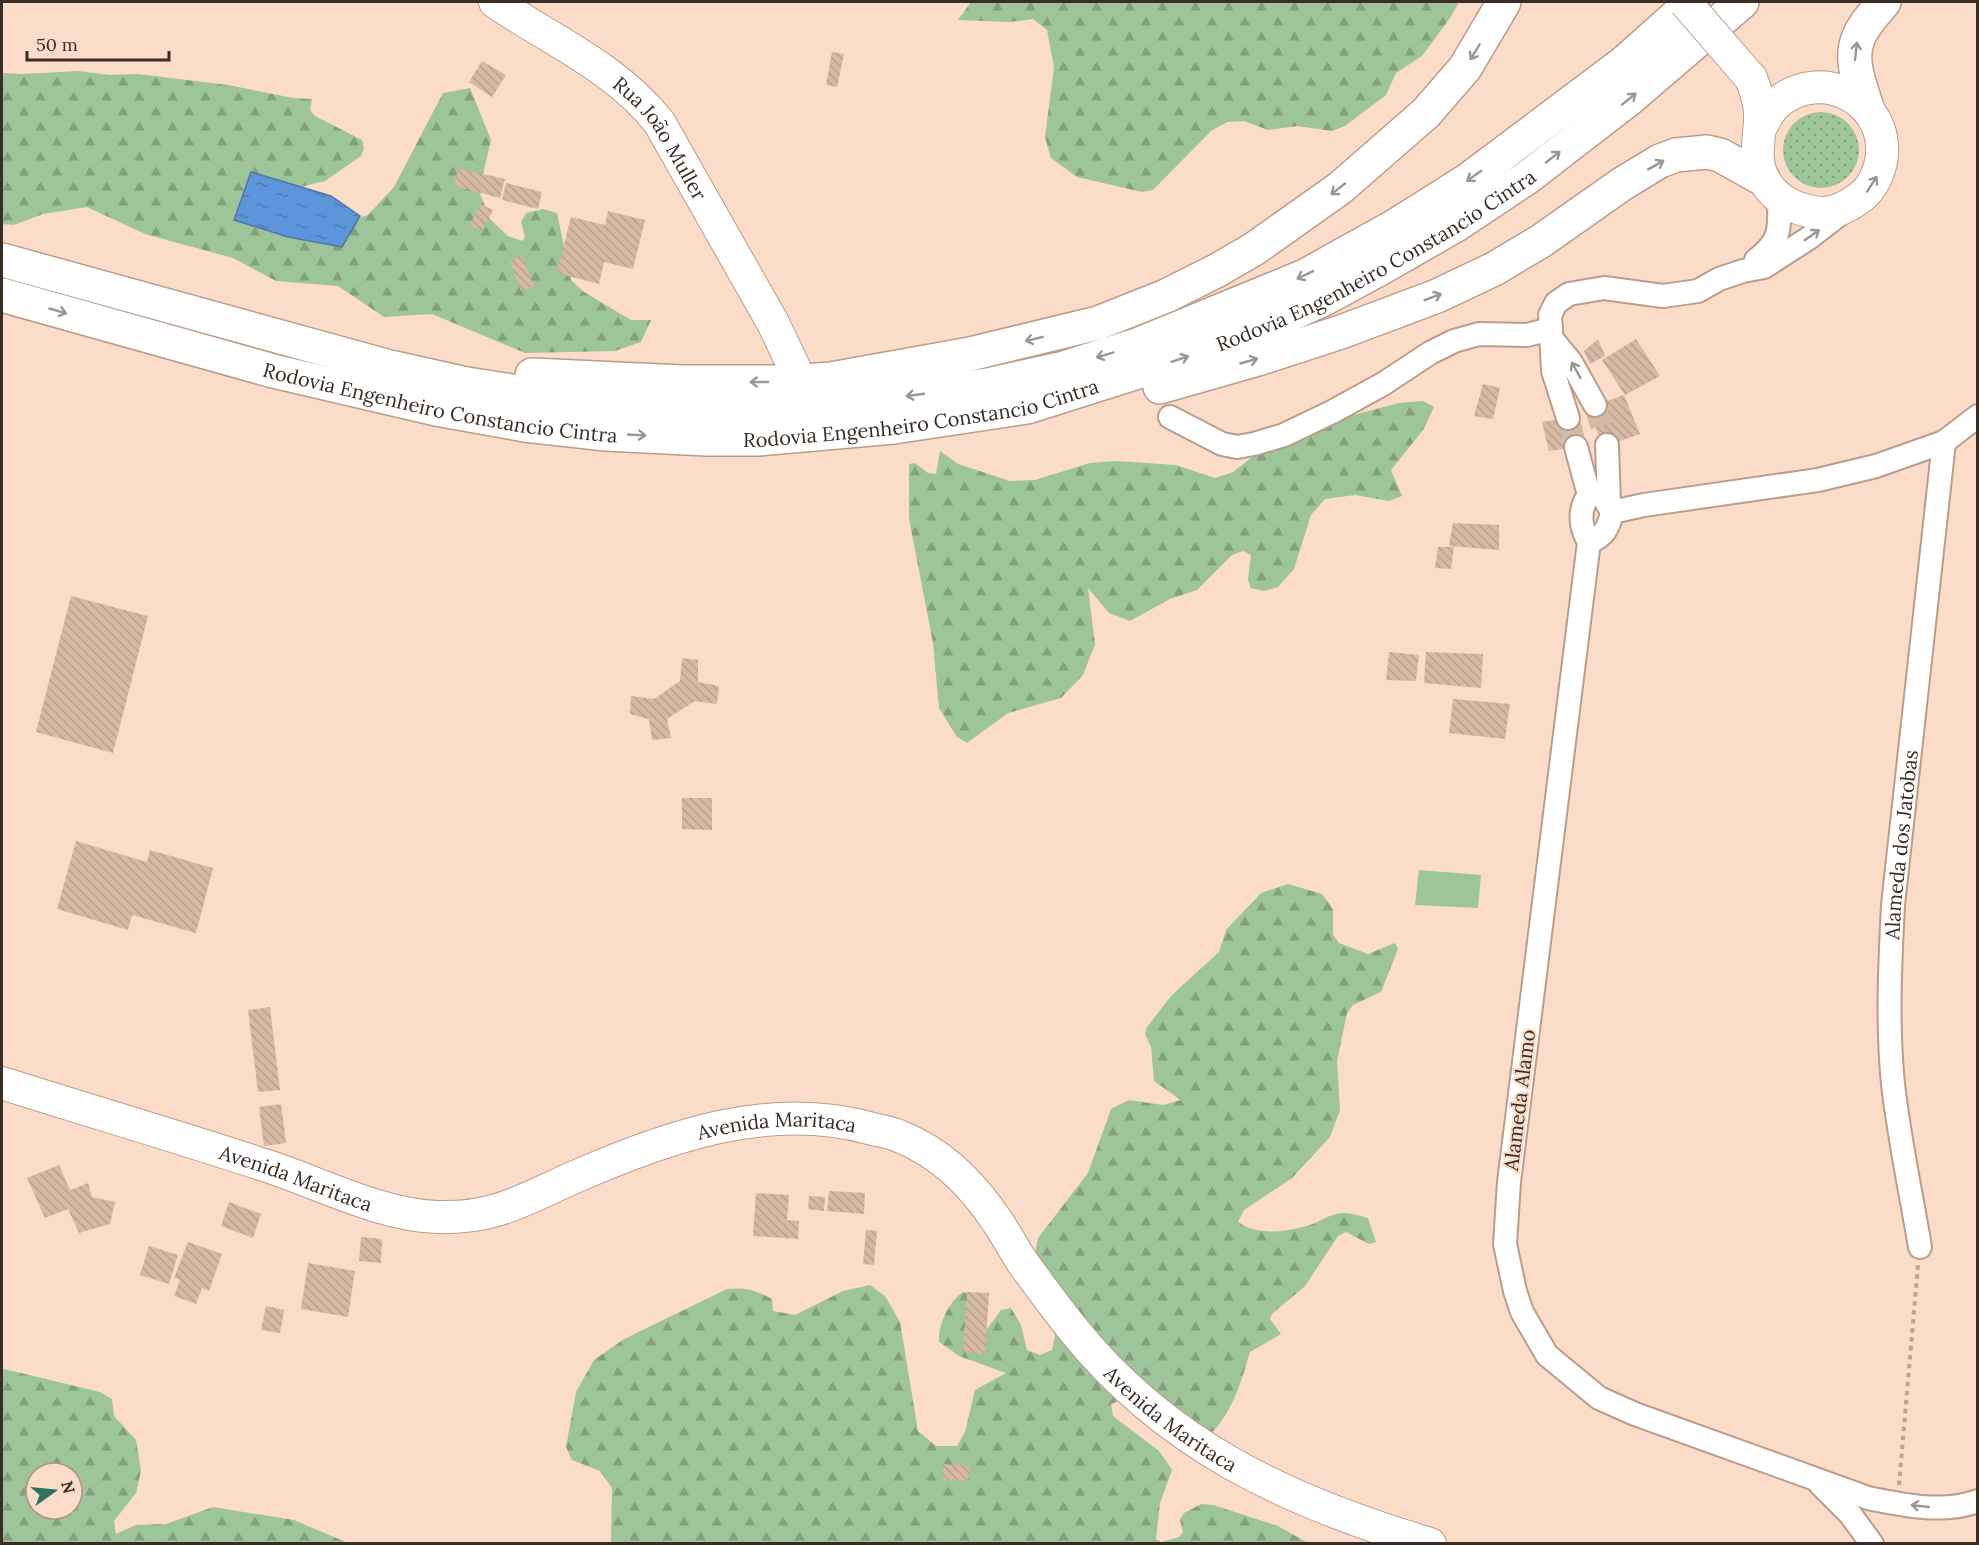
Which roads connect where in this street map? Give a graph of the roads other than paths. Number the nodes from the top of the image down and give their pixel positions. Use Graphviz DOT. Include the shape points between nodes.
graph roads {
  1 [pos="495,2"];
  2 [pos="1504,2"];
  3 [pos="1685,2"];
  4 [pos="1692,2"];
  5 [pos="1742,2"];
  6 [pos="1884,2"];
  7 [pos="1750,77"];
  8 [pos="1796,91"];
  9 [pos="1867,108"];
  10 [pos="1761,127"];
  11 [pos="1771,189"];
  12 [pos="1850,206"];
  13 [pos="2,260"];
  14 [pos="1743,271"];
  15 [pos="2,295"];
  16 [pos="773,323"];
  17 [pos="1552,334"];
  18 [pos="386,366"];
  19 [pos="831,379"];
  20 [pos="791,382"];
  21 [pos="1595,405"];
  22 [pos="1027,407"];
  23 [pos="1977,416"];
  24 [pos="1170,417"];
  25 [pos="1568,418"];
  26 [pos="1944,442"];
  27 [pos="1607,445"];
  28 [pos="1576,447"];
  29 [pos="1603,504"];
  30 [pos="1589,542"];
  31 [pos="2,1083"];
  32 [pos="1920,1247"];
  33 [pos="1814,1478"];
  34 [pos="1977,1501"];
  35 [pos="1430,1544"];
  36 [pos="1872,1544"];
  1 -- 16 [label="street, Rua João Muller" via="596,64 644,103 677,153"];
  2 -- 19 [label="highway, one-way" via="1464,68 1426,113 1340,188 1216,271 1098,323 970,354"];
  3 -- 7 [label="street, bridge"];
  4 -- 18 [label="highway, Rodovia Engenheiro Constancio Cintra, one-way" via="1625,62 1522,141 1395,226 1294,280 1137,345 1064,368 987,385 904,396 722,409 643,407 549,397"];
  22 -- 5 [label="highway, Rodovia Engenheiro Constancio Cintra, one-way" via="1185,357 1260,328 1383,267 1528,177 1629,99"];
  9 -- 6 [label="highway, one-way" via="1857,77 1857,41"];
  7 -- 8 [label="street"];
  7 -- 10 [label="street"];
  8 -- 9 [label="street" via="1830,88 1846,92"];
  8 -- 10 [label="street" via="1774,105"];
  12 -- 9 [label="street, one-way" via="1868,192 1879,172 1883,150 1879,127"];
  10 -- 11 [label="street" via="1756,153"];
  11 -- 12 [label="street" via="1801,211 1826,213"];
  11 -- 14 [label="street" via="1779,231 1769,250"];
  22 -- 11 [label="highway, one-way" via="1116,396 1189,379 1341,332 1437,296 1494,269 1622,184 1676,155 1720,155"];
  14 -- 12 [label="street, one-way" via="1764,267"];
  13 -- 18 [label="highway, Rodovia Engenheiro Constancio Cintra"];
  14 -- 17 [label="street" via="1698,291 1663,297 1604,288 1569,294 1556,303 1550,315"];
  15 -- 22 [label="highway, Rodovia Engenheiro Constancio Cintra, one-way" via="273,371 436,409 606,434 769,439 894,428"];
  16 -- 19 [label="street"];
  16 -- 20 [label="street" via="794,367"];
  21 -- 17 [label="street, one-way"];
  17 -- 24 [label="street" via="1479,334 1455,341 1332,411 1284,435 1254,444 1222,444"];
  17 -- 25 [label="street" via="1552,371"];
  20 -- 18 [label="highway, one-way" via="631,380 418,363"];
  19 -- 20 [label="highway"];
  23 -- 26 [label="street"];
  26 -- 29 [label="street" via="1876,466 1818,480 1644,505"];
  26 -- 32 [label="street, Alameda dos Jatobas" via="1889,972 1894,1085"];
  27 -- 29 [label="street, Alameda Alamo"];
  28 -- 29 [label="street"];
  29 -- 30 [label="street, Alameda Alamo" via="1609,526 1603,535"];
  29 -- 30 [label="street, Alameda Alamo" via="1584,501 1581,523"];
  30 -- 33 [label="street, Alameda Alamo" via="1509,1182 1505,1244 1515,1291 1522,1312 1547,1355 1599,1398"];
  31 -- 35 [label="street, Avenida Maritaca" via="271,1167 382,1207 434,1217 476,1216 513,1206 619,1158 706,1130 750,1121 790,1117 842,1120 899,1136 937,1156 968,1184 1074,1331 1121,1383 1166,1422 1270,1486"];
  34 -- 33 [label="street, Alameda Alamo, one-way" via="1962,1507 1937,1508 1898,1504 1868,1498"];
  33 -- 36 [label="street" via="1850,1514"];
}
